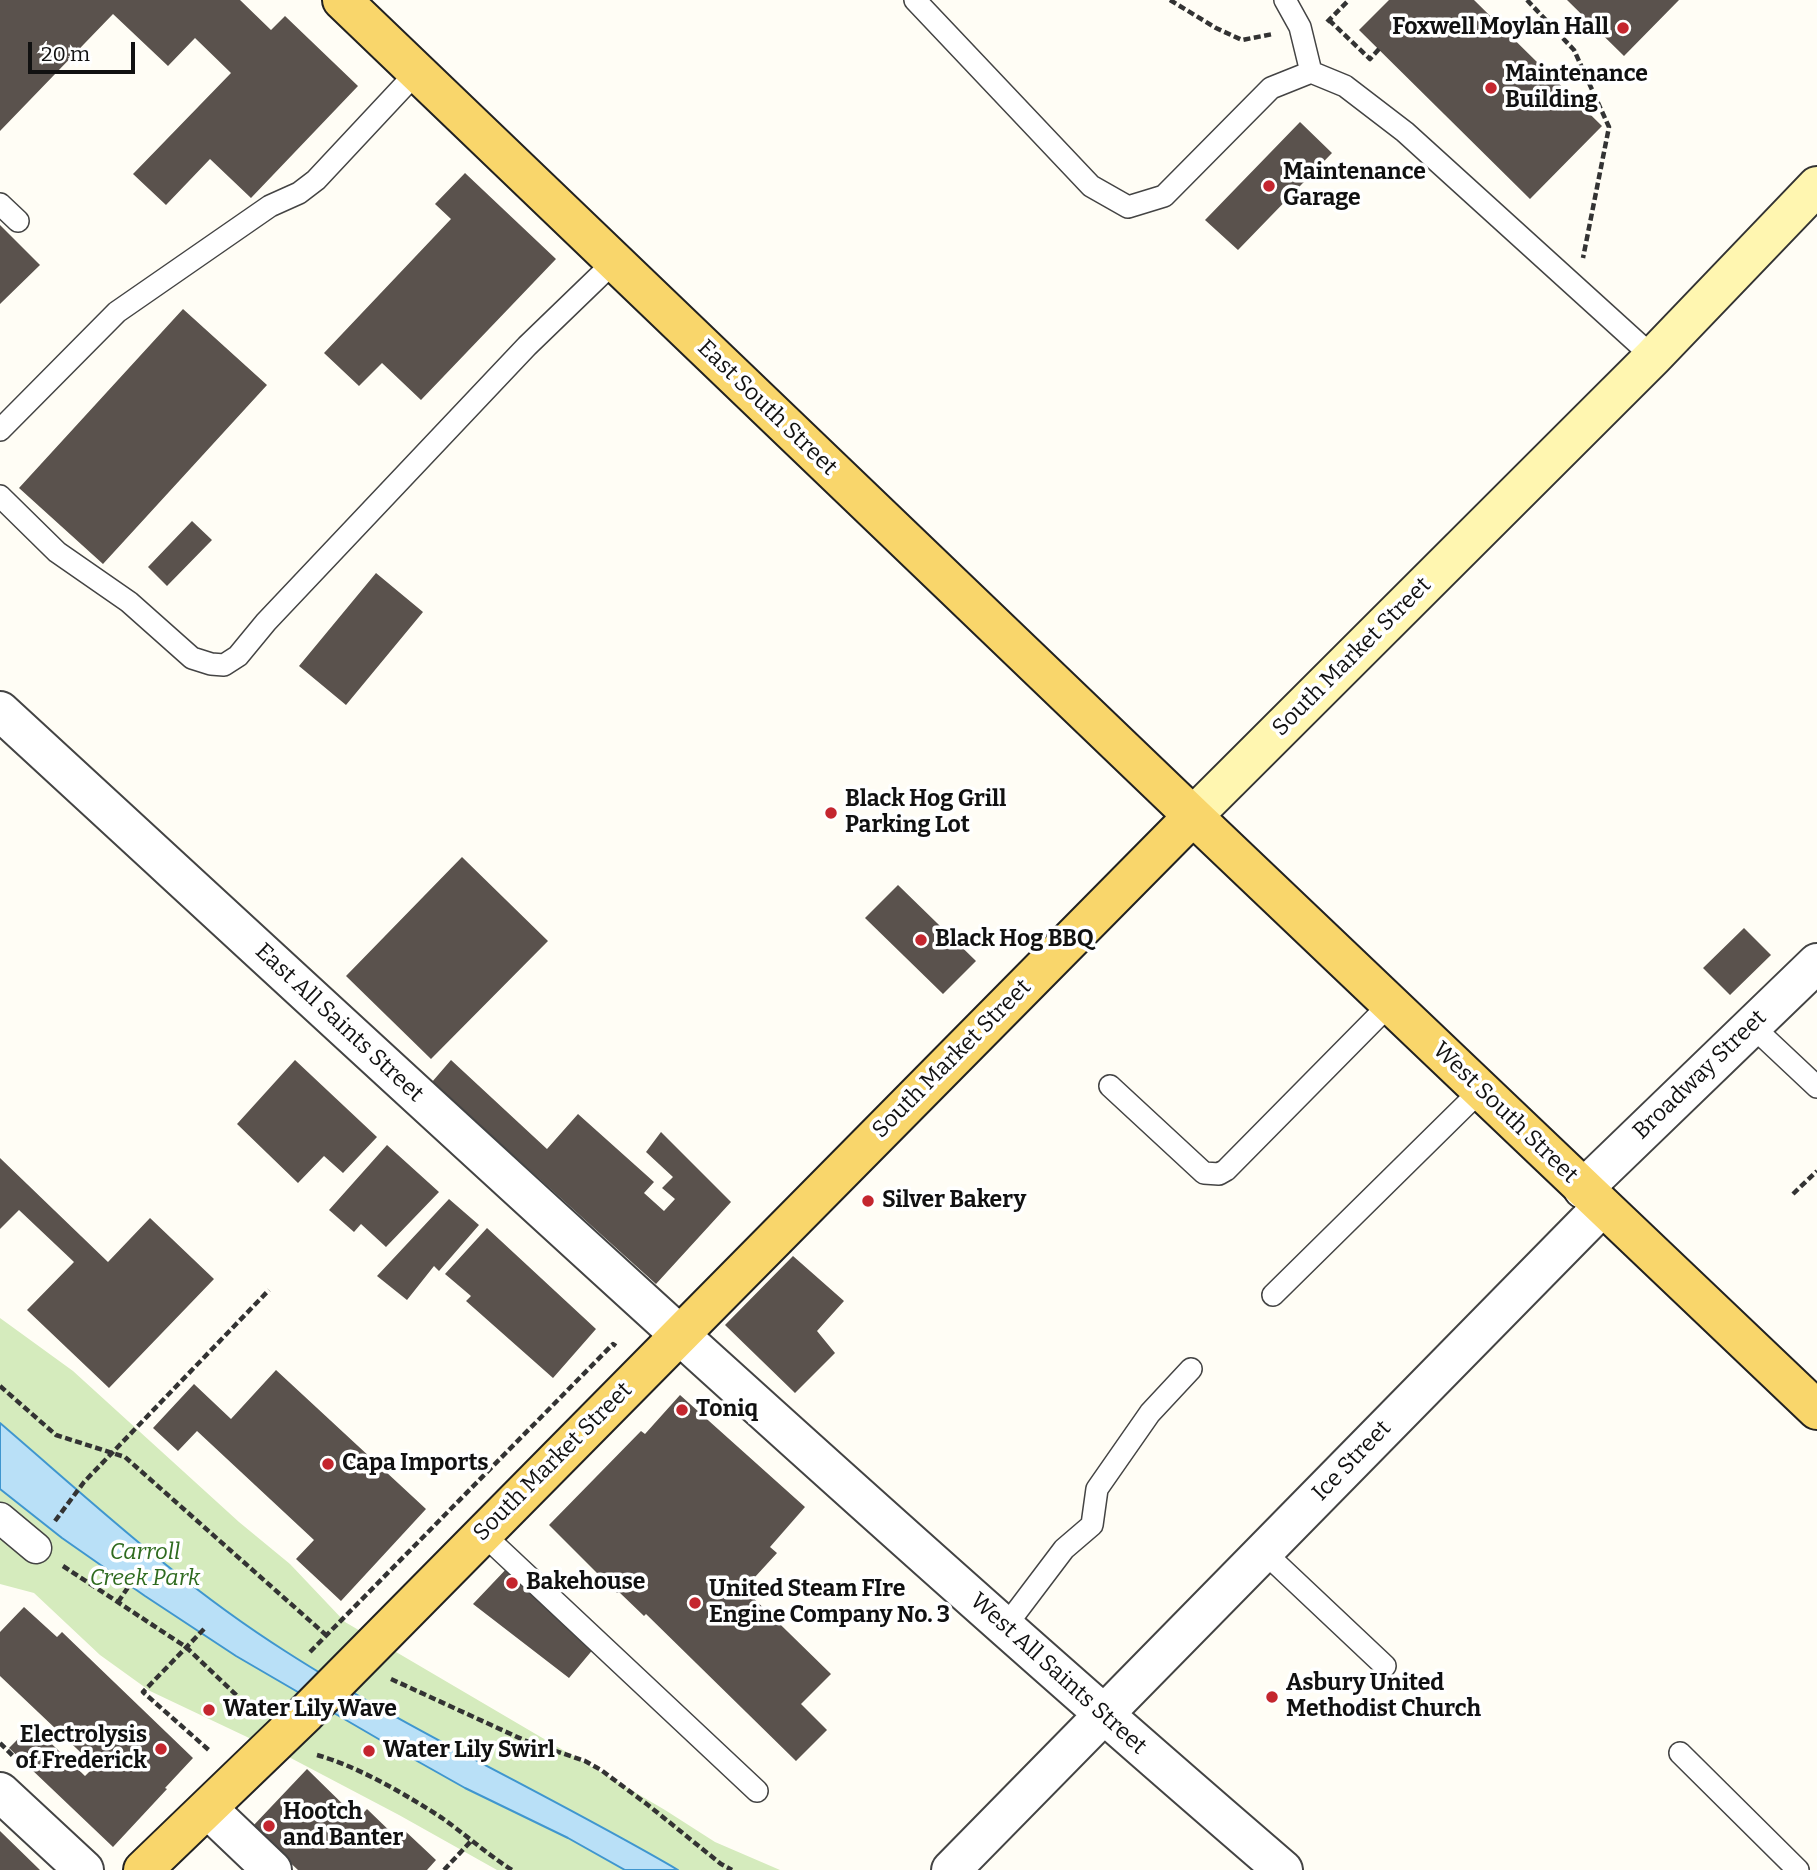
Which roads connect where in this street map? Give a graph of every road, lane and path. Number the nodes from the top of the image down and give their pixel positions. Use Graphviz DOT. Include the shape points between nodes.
graph roads {
  1 [pos="342,0"];
  2 [pos="915,0"];
  3 [pos="1170,0"];
  4 [pos="1285,0"];
  5 [pos="1527,0"];
  6 [pos="1329,20"];
  7 [pos="1300,27"];
  8 [pos="1379,49"];
  9 [pos="417,72"];
  10 [pos="1311,72"];
  11 [pos="1815,193"];
  12 [pos="0,204"];
  13 [pos="19,221"];
  14 [pos="614,262"];
  15 [pos="1581,270"];
  16 [pos="1653,357"];
  17 [pos="0,430"];
  18 [pos="0,496"];
  19 [pos="0,711"];
  20 [pos="1193,816"];
  21 [pos="1817,963"];
  22 [pos="1390,1004"];
  23 [pos="1751,1025"];
  24 [pos="1110,1086"];
  25 [pos="1817,1087"];
  26 [pos="1480,1091"];
  27 [pos="1817,1171"];
  28 [pos="1793,1195"];
  29 [pos="1593,1198"];
  30 [pos="269,1290"];
  31 [pos="1273,1295"];
  32 [pos="678,1335"];
  33 [pos="1191,1369"];
  34 [pos="0,1386"];
  35 [pos="1817,1410"];
  36 [pos="112,1453"];
  37 [pos="0,1518"];
  38 [pos="482,1533"];
  39 [pos="44,1536"];
  40 [pos="1263,1551"];
  41 [pos="128,1586"];
  42 [pos="118,1602"];
  43 [pos="1005,1627"];
  44 [pos="204,1629"];
  45 [pos="186,1647"];
  46 [pos="1385,1666"];
  47 [pos="350,1668"];
  48 [pos="262,1703"];
  49 [pos="254,1712"];
  50 [pos="1103,1715"];
  51 [pos="246,1721"];
  52 [pos="294,1725"];
  53 [pos="0,1743"];
  54 [pos="221,1746"];
  55 [pos="1680,1754"];
  56 [pos="9,1777"];
  57 [pos="757,1791"];
  58 [pos="208,1809"];
  59 [pos="472,1840"];
  60 [pos="84,1870"];
  61 [pos="144,1870"];
  62 [pos="272,1870"];
  63 [pos="444,1870"];
  64 [pos="512,1870"];
  65 [pos="732,1870"];
  66 [pos="951,1870"];
  67 [pos="1283,1870"];
  68 [pos="1798,1870"];
  1 -- 9 [label="main road, East South Street"];
  2 -- 10 [label="lane" via="1091,186 1128,207 1164,196 1272,89"];
  3 -- 7 [label="path" via="1242,40"];
  4 -- 7 [label="lane"];
  5 -- 15 [label="path" via="1574,50 1609,127"];
  6 -- 8 [label="path" via="1370,59"];
  7 -- 10 [label="lane"];
  9 -- 14 [label="main road, East South Street"];
  9 -- 17 [label="lane" via="316,180 125,305"];
  10 -- 16 [label="lane" via="1345,86 1405,132"];
  11 -- 16 [label="main road, South Market Street"];
  12 -- 13 [label="lane"];
  14 -- 18 [label="lane" via="527,346 238,656 224,665 192,658 129,601 57,552"];
  14 -- 20 [label="main road, East South Street"];
  16 -- 20 [label="main road, South Market Street"];
  19 -- 32 [label="street, East All Saints Street"];
  20 -- 22 [label="main road, West South Street"];
  20 -- 32 [label="main road, South Market Street"];
  21 -- 23 [label="street, Broadway Street"];
  22 -- 24 [label="lane" via="1219,1174 1204,1173"];
  22 -- 26 [label="main road, West South Street"];
  23 -- 25 [label="lane"];
  23 -- 29 [label="street, Broadway Street"];
  26 -- 29 [label="main road, West South Street"];
  26 -- 31 [label="lane"];
  27 -- 28 [label="path"];
  29 -- 35 [label="main road, West South Street"];
  29 -- 40 [label="street, Ice Street"];
  30 -- 36 [label="path"];
  32 -- 38 [label="main road, South Market Street"];
  32 -- 43 [label="street, West All Saints Street"];
  33 -- 43 [label="lane" via="1150,1413 1097,1489 1092,1525 1064,1549"];
  34 -- 36 [label="path" via="56,1435"];
  36 -- 39 [label="path"];
  36 -- 47 [label="path" via="125,1457"];
  37 -- 39 [label="street"];
  38 -- 47 [label="main road, South Market Street"];
  38 -- 57 [label="lane"];
  39 -- 42 [label="path"];
  40 -- 46 [label="lane"];
  40 -- 50 [label="street, Ice Street"];
  41 -- 42 [label="path"];
  42 -- 45 [label="path"];
  43 -- 50 [label="street, West All Saints Street"];
  44 -- 45 [label="path"];
  45 -- 49 [label="path"];
  45 -- 54 [label="path" via="143,1692 213,1754"];
  47 -- 52 [label="main road, South Market Street"];
  47 -- 65 [label="path" via="386,1677 526,1741 585,1761"];
  48 -- 49 [label="path"];
  49 -- 51 [label="path"];
  49 -- 52 [label="path"];
  50 -- 66 [label="street, Ice Street"];
  50 -- 67 [label="street, West All Saints Street"];
  52 -- 58 [label="main road, South Market Street"];
  52 -- 59 [label="path" via="309,1753 340,1761"];
  53 -- 56 [label="path"];
  55 -- 68 [label="lane"];
  56 -- 60 [label="street"];
  58 -- 61 [label="main road, South Market Street"];
  58 -- 62 [label="street"];
  59 -- 63 [label="path"];
  59 -- 64 [label="path"];
}
